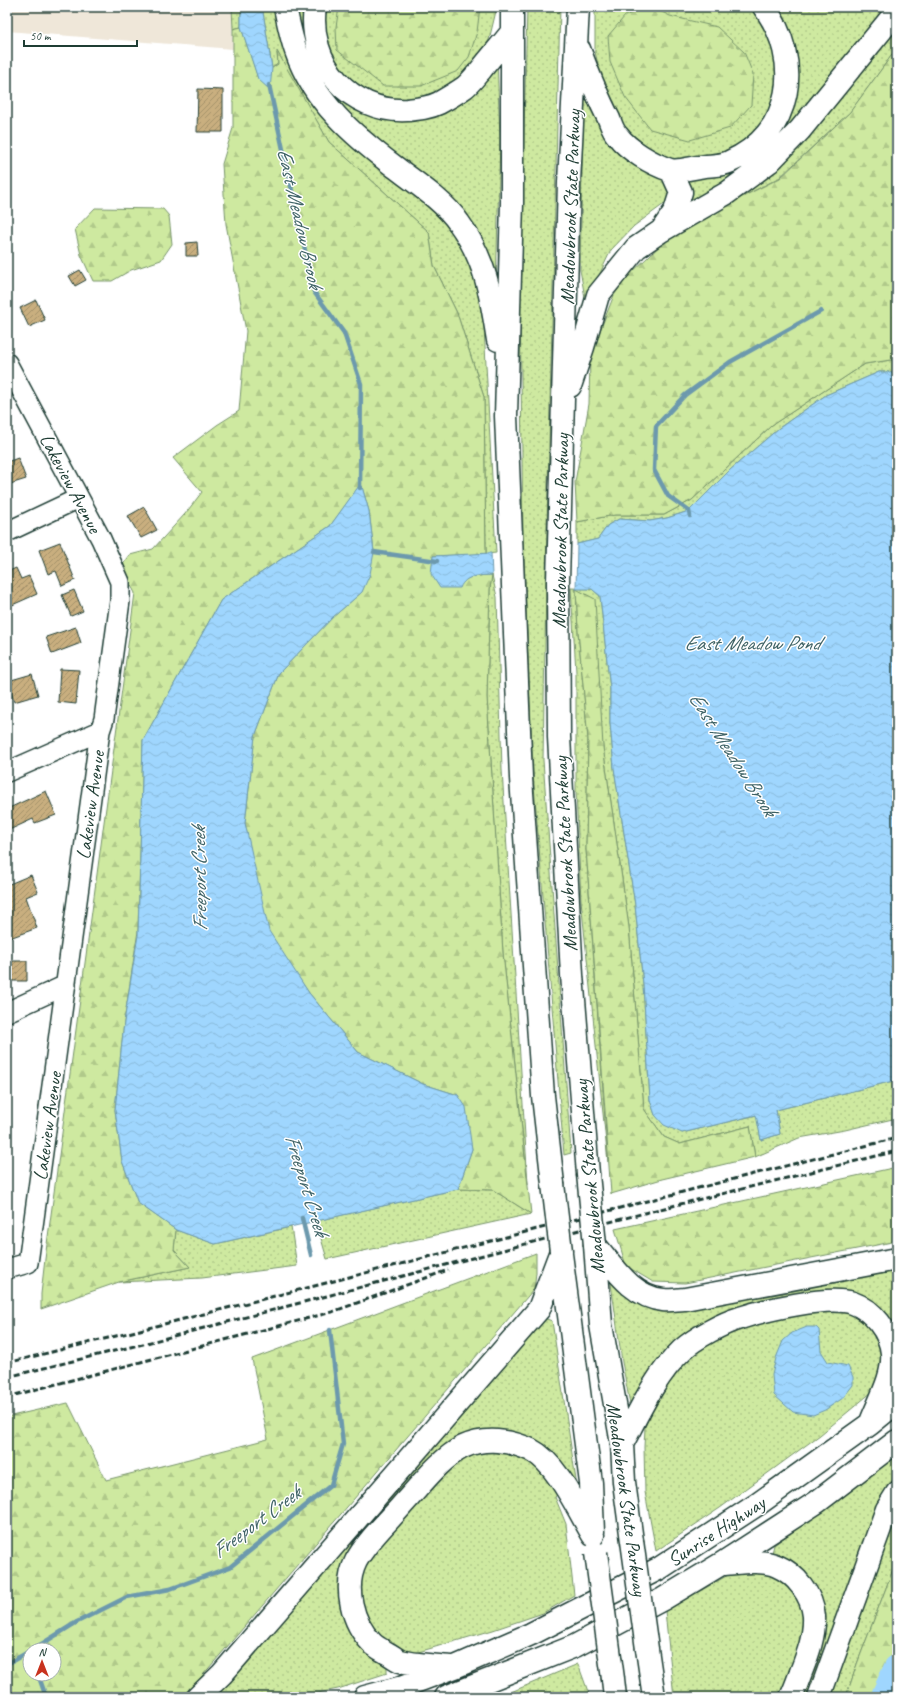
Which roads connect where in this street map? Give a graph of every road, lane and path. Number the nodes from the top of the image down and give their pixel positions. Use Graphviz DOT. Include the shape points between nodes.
graph roads {
  1 [pos="284,7"];
  2 [pos="315,7"];
  3 [pos="512,7"];
  4 [pos="578,7"];
  5 [pos="764,7"];
  6 [pos="897,11"];
  7 [pos="511,33"];
  8 [pos="577,44"];
  9 [pos="671,170"];
  10 [pos="661,231"];
  11 [pos="7,363"];
  12 [pos="506,389"];
  13 [pos="563,405"];
  14 [pos="79,498"];
  15 [pos="7,532"];
  16 [pos="100,731"];
  17 [pos="7,772"];
  18 [pos="66,985"];
  19 [pos="7,1012"];
  20 [pos="595,1245"];
  21 [pos="561,1251"];
  22 [pos="897,1259"];
  23 [pos="13,1267"];
  24 [pos="897,1402"];
  25 [pos="870,1424"];
  26 [pos="897,1441"];
  27 [pos="622,1444"];
  28 [pos="897,1493"];
  29 [pos="594,1544"];
  30 [pos="722,1564"];
  31 [pos="454,1667"];
  32 [pos="614,1688"];
  33 [pos="198,1697"];
  34 [pos="365,1697"];
  35 [pos="446,1697"];
  36 [pos="654,1697"];
  37 [pos="791,1697"];
  38 [pos="819,1697"];
  1 -- 12 [label="highway" via="296,53 324,103 346,127 429,193 459,222 476,251 490,287"];
  2 -- 7 [label="highway" via="316,43 319,54 332,76 351,94 373,106 392,111 420,109 439,103 466,86"];
  3 -- 7 [label="highway, Meadowbrook State Parkway"];
  4 -- 8 [label="highway, Meadowbrook State Parkway"];
  5 -- 9 [label="highway" via="779,31 786,54 788,86 779,115 764,138 750,151 728,163"];
  6 -- 10 [label="highway" via="800,130 769,162 727,193"];
  7 -- 12 [label="highway, Meadowbrook State Parkway" via="512,203"];
  8 -- 9 [label="highway" via="601,104 617,135 639,155"];
  8 -- 13 [label="highway, Meadowbrook State Parkway" via="569,182"];
  9 -- 10 [label="highway" via="681,192 675,211"];
  10 -- 13 [label="highway" via="636,248 598,295"];
  11 -- 14 [label="street, Lakeview Avenue"];
  12 -- 21 [label="highway, Meadowbrook State Parkway, bridge" via="521,778 543,1096"];
  13 -- 20 [label="highway, Meadowbrook State Parkway, bridge" via="558,582 559,755 572,975"];
  14 -- 15 [label="street"];
  14 -- 16 [label="street, Lakeview Avenue" via="120,582 120,601 104,719"];
  16 -- 17 [label="street"];
  16 -- 18 [label="street, Lakeview Avenue"];
  18 -- 19 [label="street"];
  18 -- 23 [label="street, Lakeview Avenue" via="28,1263"];
  20 -- 22 [label="highway" via="634,1289 663,1300 685,1299"];
  20 -- 27 [label="highway, Meadowbrook State Parkway" via="601,1325"];
  21 -- 29 [label="highway, Meadowbrook State Parkway" via="591,1483"];
  21 -- 33 [label="highway" via="538,1309 222,1674"];
  24 -- 25 [label="highway, Sunrise Highway"];
  25 -- 27 [label="highway" via="891,1369 892,1352 882,1327 871,1314 852,1303 833,1301 803,1304 739,1318 714,1329 682,1350 659,1378"];
  25 -- 31 [label="highway, Sunrise Highway" via="758,1504 660,1568 531,1634"];
  26 -- 30 [label="highway, Sunrise Highway" via="816,1502"];
  27 -- 36 [label="highway, Meadowbrook State Parkway, bridge" via="624,1482"];
  28 -- 38 [label="highway" via="887,1509"];
  29 -- 31 [label="highway" via="553,1469 531,1451 508,1442 486,1441 464,1447 446,1459 366,1545 356,1563 350,1596 354,1613 373,1643 399,1660"];
  29 -- 32 [label="highway, Meadowbrook State Parkway, bridge"];
  30 -- 35 [label="highway, Sunrise Highway" via="575,1646"];
  30 -- 37 [label="highway" via="754,1563 776,1566 791,1575 804,1588 814,1616 812,1636"];
  31 -- 34 [label="highway, Sunrise Highway" via="399,1688"];
}
